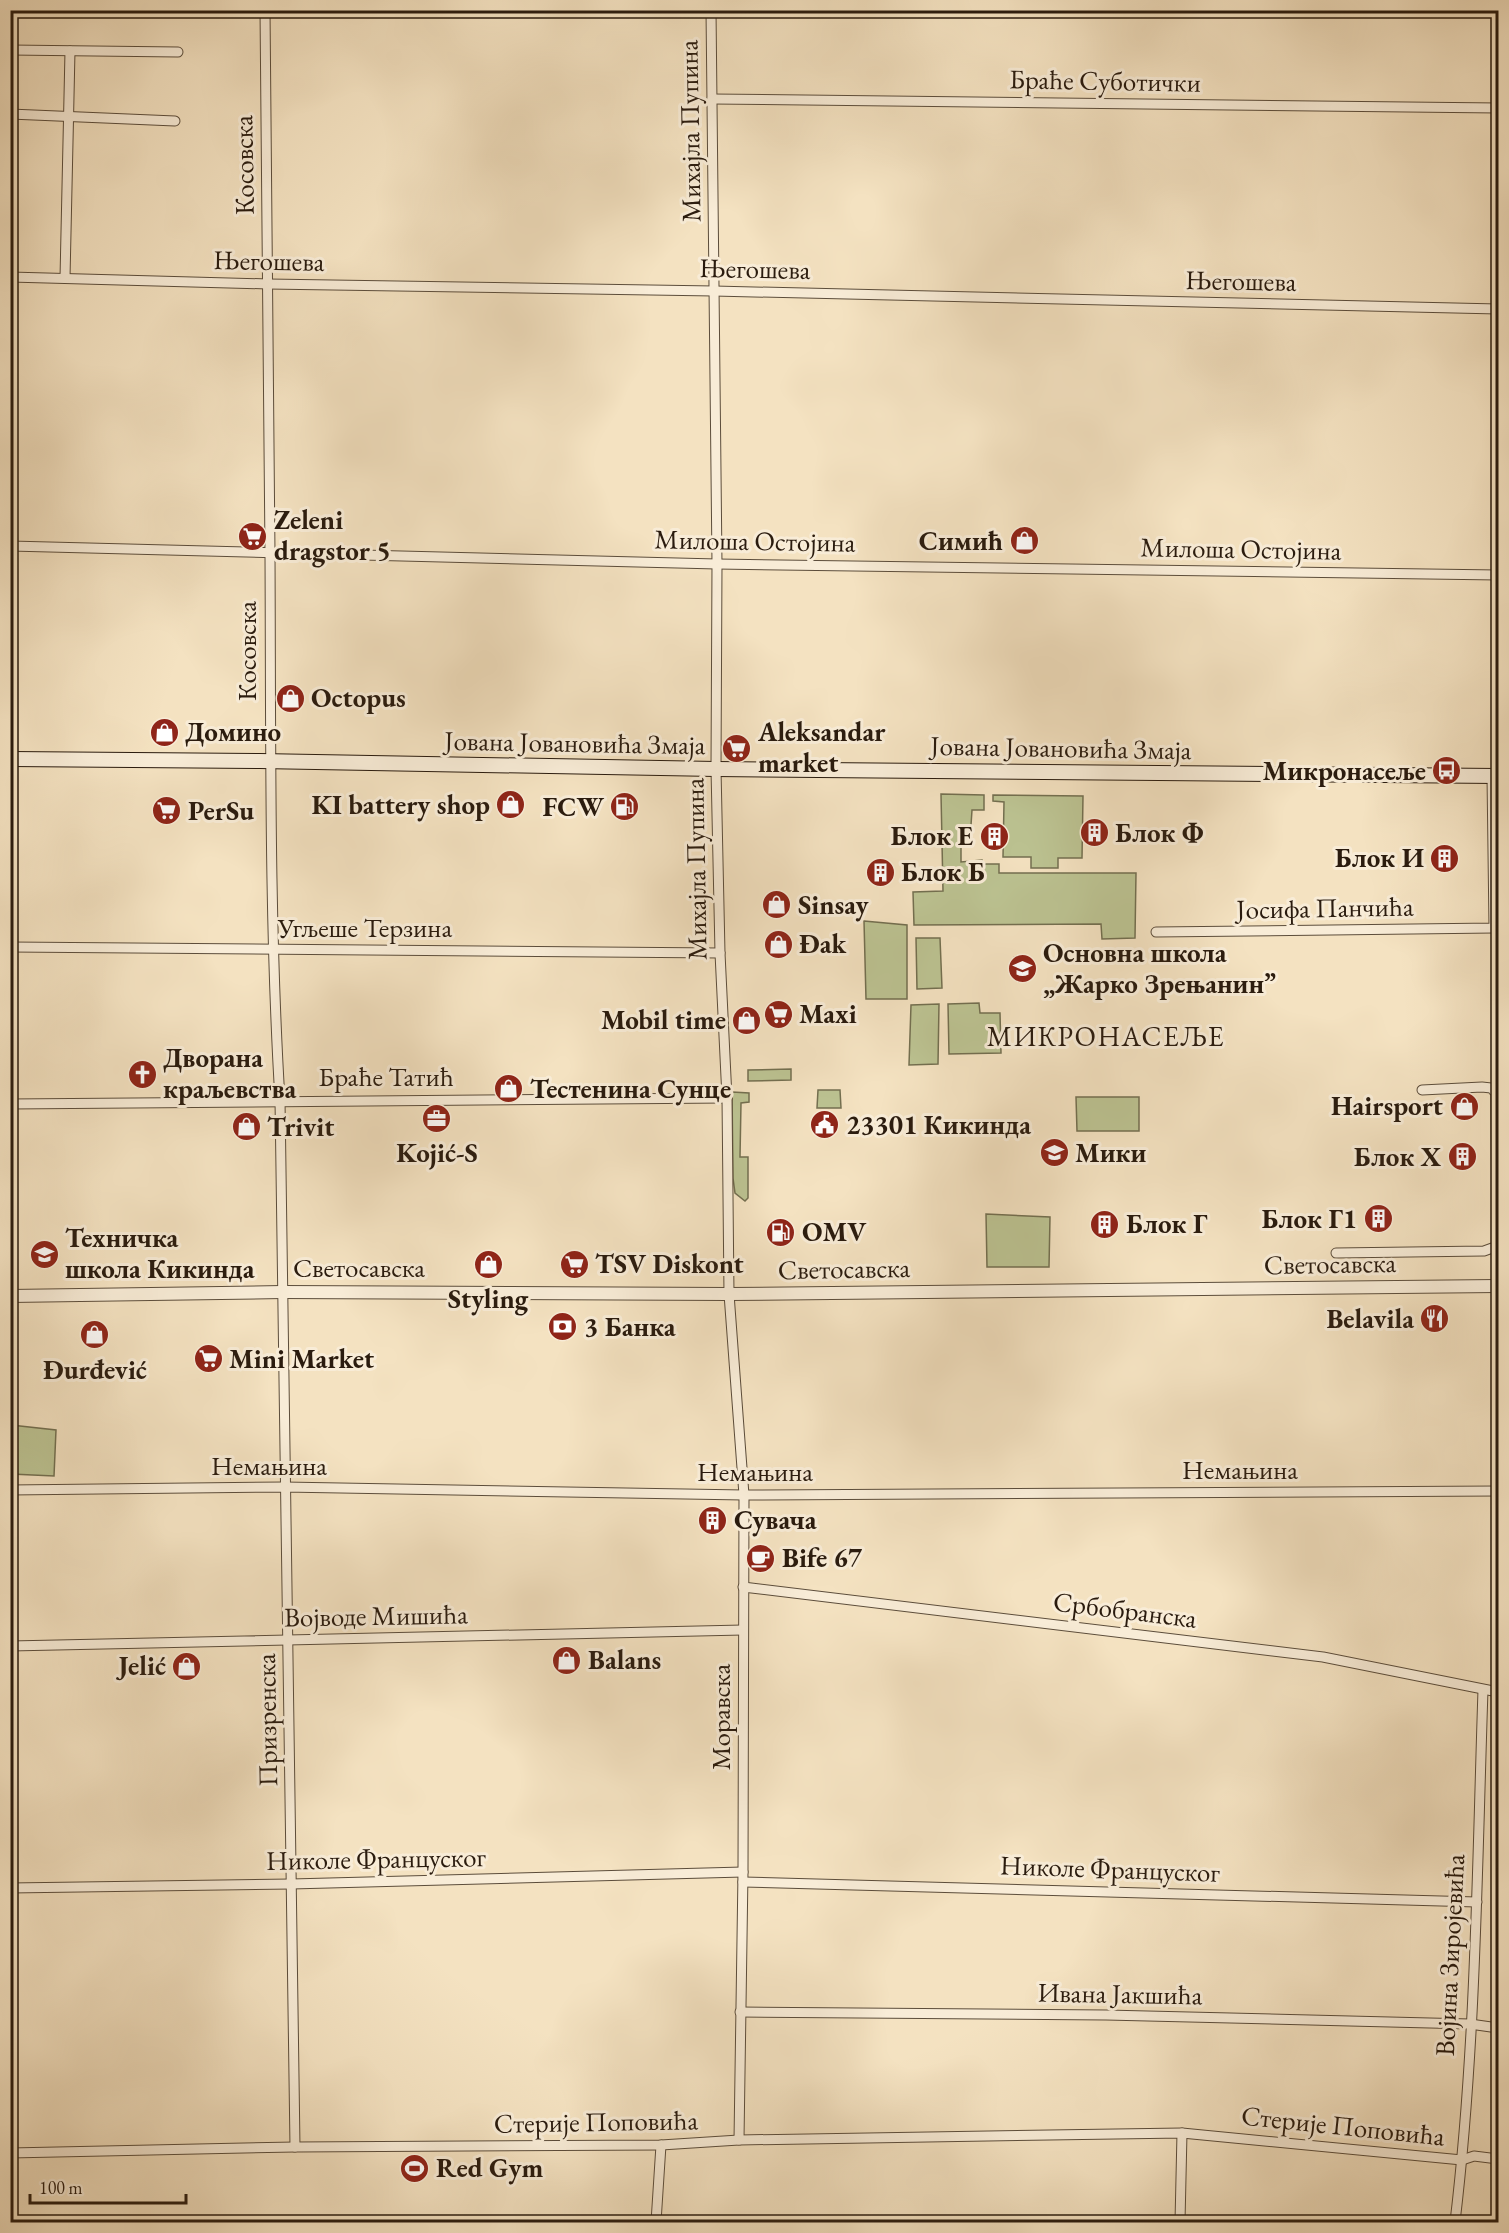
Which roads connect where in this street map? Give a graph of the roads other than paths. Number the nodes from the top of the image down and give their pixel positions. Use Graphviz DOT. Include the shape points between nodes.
graph roads {
  1 [pos="265,10"];
  2 [pos="711,10"];
  3 [pos="10,50"];
  4 [pos="70,51"];
  5 [pos="178,52"];
  6 [pos="711,99"];
  7 [pos="1498,108"];
  8 [pos="10,114"];
  9 [pos="69,117"];
  10 [pos="175,121"];
  11 [pos="10,278"];
  12 [pos="65,278"];
  13 [pos="268,284"];
  14 [pos="714,291"];
  15 [pos="1498,309"];
  16 [pos="10,546"];
  17 [pos="270,552"];
  18 [pos="717,564"];
  19 [pos="1498,575"];
  20 [pos="10,759"];
  21 [pos="270,761"];
  22 [pos="716,769"];
  23 [pos="1495,776"];
  24 [pos="1156,932"];
  25 [pos="10,947"];
  26 [pos="273,950"];
  27 [pos="720,953"];
  28 [pos="1422,1090"];
  29 [pos="727,1098"];
  30 [pos="280,1100"];
  31 [pos="10,1104"];
  32 [pos="1336,1252"];
  33 [pos="1498,1286"];
  34 [pos="282,1292"];
  35 [pos="729,1294"];
  36 [pos="10,1296"];
  37 [pos="284,1487"];
  38 [pos="10,1490"];
  39 [pos="1498,1491"];
  40 [pos="744,1495"];
  41 [pos="743,1587"];
  42 [pos="743,1630"];
  43 [pos="288,1640"];
  44 [pos="10,1646"];
  45 [pos="1482,1690"];
  46 [pos="1498,1692"];
  47 [pos="743,1877"];
  48 [pos="291,1884"];
  49 [pos="10,1888"];
  50 [pos="1477,1902"];
  51 [pos="740,2012"];
  52 [pos="1470,2024"];
  53 [pos="1498,2028"];
  54 [pos="1182,2133"];
  55 [pos="739,2140"];
  56 [pos="661,2145"];
  57 [pos="295,2147"];
  58 [pos="10,2153"];
  59 [pos="1498,2159"];
  60 [pos="1462,2160"];
  61 [pos="656,2223"];
  62 [pos="1180,2223"];
  63 [pos="1455,2223"];
  1 -- 13 [label="street, Косовска"];
  2 -- 6 [label="street, Михајла Пупина"];
  3 -- 4 [label="street"];
  4 -- 5 [label="street"];
  4 -- 9 [label="street"];
  6 -- 7 [label="street, Браће Суботички"];
  6 -- 14 [label="street, Михајла Пупина"];
  8 -- 9 [label="street"];
  9 -- 10 [label="street"];
  9 -- 12 [label="street"];
  11 -- 12 [label="street, Његошева"];
  12 -- 13 [label="street, Његошева"];
  13 -- 14 [label="street, Његошева"];
  13 -- 17 [label="street, Косовска"];
  14 -- 15 [label="street, Његошева"];
  14 -- 18 [label="street, Михајла Пупина"];
  16 -- 17 [label="street, Милоша Остојина"];
  17 -- 18 [label="street, Милоша Остојина"];
  17 -- 21 [label="street, Косовска"];
  18 -- 19 [label="street, Милоша Остојина"];
  18 -- 22 [label="street, Михајла Пупина"];
  20 -- 21 [label="main road, Јована Јовановића Змаја"];
  21 -- 22 [label="main road, Јована Јовановића Змаја"];
  21 -- 26 [label="street, Косовска"];
  22 -- 23 [label="main road, Јована Јовановића Змаја"];
  22 -- 27 [label="street, Михајла Пупина"];
  23 -- 24 [label="street, Јосифа Панчића" via="1494,928"];
  25 -- 26 [label="street, Угљеше Терзина"];
  26 -- 27 [label="street, Угљеше Терзина"];
  26 -- 30 [label="street, Косовска"];
  27 -- 29 [label="street, Михајла Пупина"];
  28 -- 32 [label="street" via="1482,1087 1496,1093 1495,1247 1484,1251"];
  29 -- 30 [label="street, Браће Татић"];
  29 -- 35 [label="street, Михајла Пупина"];
  30 -- 31 [label="street, Браће Татић"];
  30 -- 34 [label="street, Косовска"];
  33 -- 35 [label="street, Светосавска"];
  34 -- 35 [label="street, Светосавска"];
  34 -- 36 [label="street, Светосавска"];
  34 -- 37 [label="street, Призренска"];
  35 -- 40 [label="street, Моравска"];
  37 -- 38 [label="street, Немањина"];
  37 -- 40 [label="street, Немањина"];
  37 -- 43 [label="street, Призренска"];
  39 -- 40 [label="street, Немањина"];
  40 -- 41 [label="street, Моравска"];
  41 -- 42 [label="street, Моравска"];
  41 -- 45 [label="street, Србобранска" via="1323,1657"];
  42 -- 43 [label="street, Војводе Мишића"];
  42 -- 47 [label="street, Моравска"];
  43 -- 44 [label="street, Војводе Мишића"];
  43 -- 48 [label="street, Призренска"];
  45 -- 46 [label="street, Србобранска"];
  45 -- 50 [label="street, Војина Зиројевића"];
  47 -- 48 [label="street, Николе Француског"];
  47 -- 50 [label="street, Николе Француског"];
  47 -- 51 [label="street, Моравска"];
  48 -- 49 [label="street, Николе Француског"];
  48 -- 57 [label="street, Призренска"];
  50 -- 52 [label="street, Војина Зиројевића"];
  51 -- 52 [label="street, Ивана Јакшића" via="1106,2015"];
  51 -- 55 [label="street, Моравска"];
  52 -- 53 [label="street, Ивана Јакшића"];
  52 -- 60 [label="street, Војина Зиројевића"];
  54 -- 55 [label="street, Стерије Поповића"];
  54 -- 60 [label="street, Стерије Поповића"];
  54 -- 62 [label="street"];
  55 -- 56 [label="street, Стерије Поповића"];
  56 -- 57 [label="street, Стерије Поповића"];
  56 -- 61 [label="street"];
  57 -- 58 [label="street, Стерије Поповића"];
  59 -- 60 [label="street, Стерије Поповића" via="1474,2156"];
  60 -- 63 [label="street, Војина Зиројевића"];
}
